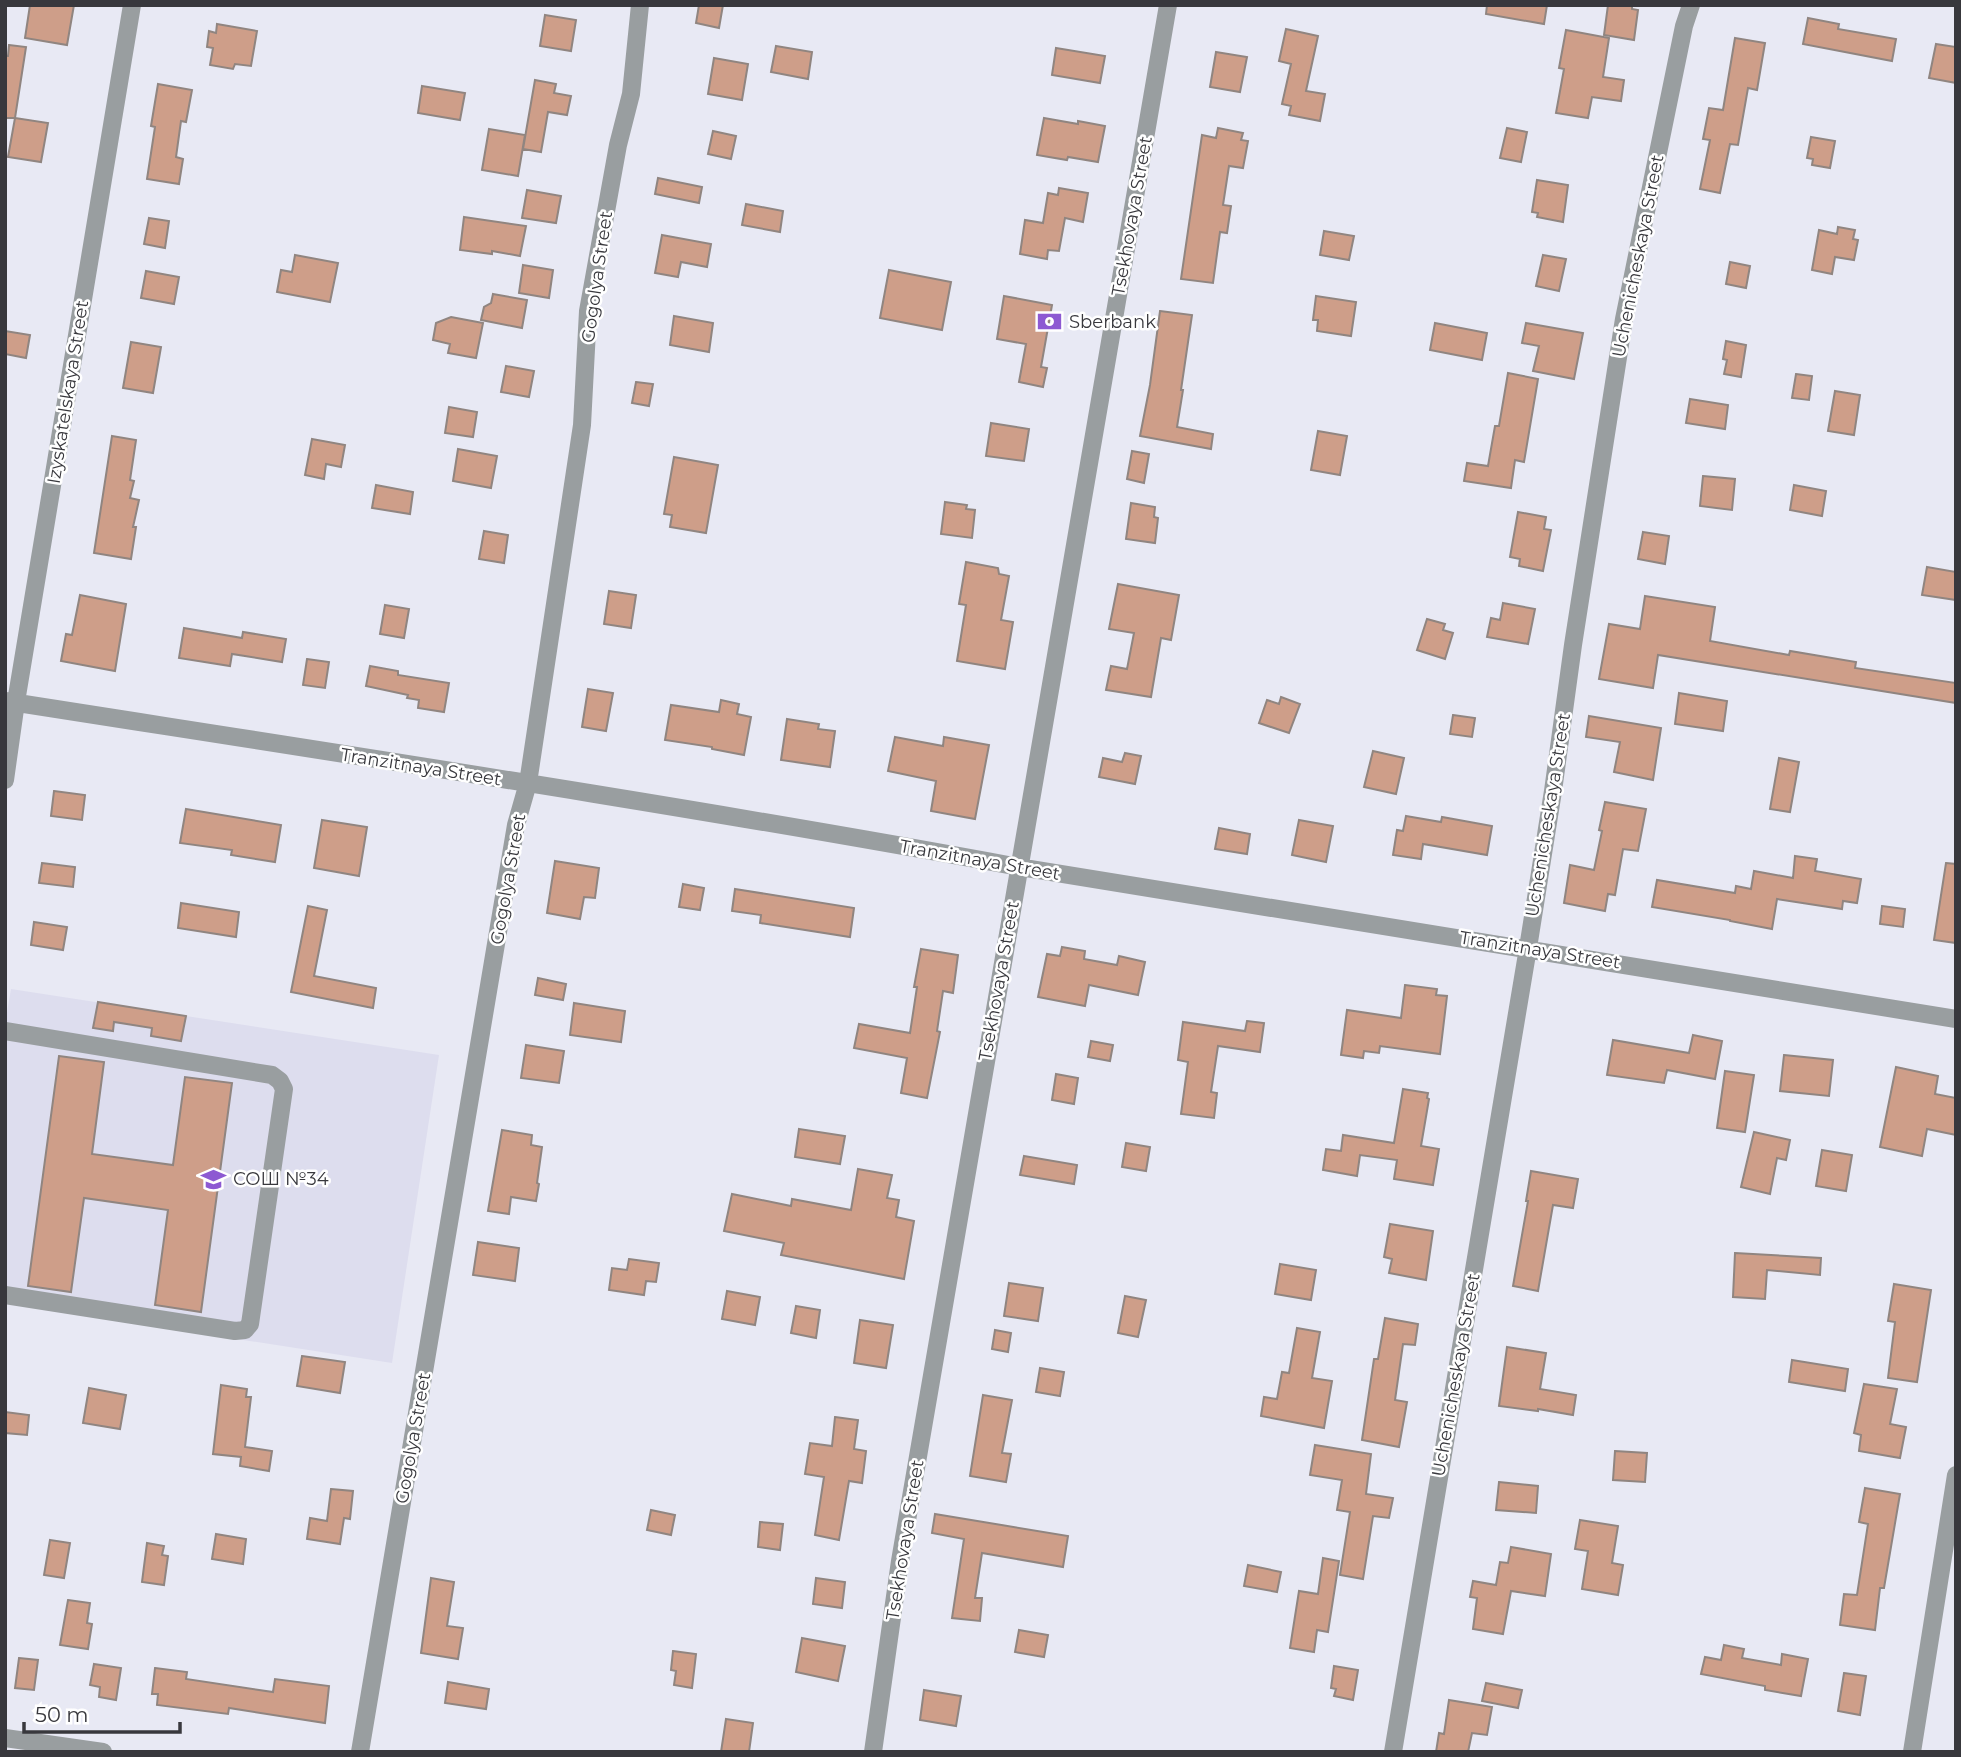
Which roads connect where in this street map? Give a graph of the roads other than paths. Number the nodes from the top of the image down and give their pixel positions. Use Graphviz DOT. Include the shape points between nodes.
graph roads {
  1 [pos="132,5"];
  2 [pos="640,5"];
  3 [pos="1168,5"];
  4 [pos="1691,5"];
  5 [pos="11,701"];
  6 [pos="5,780"];
  7 [pos="528,783"];
  8 [pos="1019,867"];
  9 [pos="1528,948"];
  10 [pos="1956,1019"];
  11 [pos="5,1031"];
  12 [pos="5,1295"];
  13 [pos="1956,1475"];
  14 [pos="5,1738"];
  15 [pos="103,1752"];
  16 [pos="360,1752"];
  17 [pos="873,1752"];
  18 [pos="1393,1752"];
  19 [pos="1912,1752"];
  1 -- 5 [label="street, Izyskatelskaya Street"];
  2 -- 7 [label="street, Gogolya Street" via="631,94 588,311 582,425"];
  3 -- 8 [label="street, Tsekhovaya Street"];
  4 -- 9 [label="street, Uchenicheskaya Street" via="1624,319"];
  5 -- 6 [label="street, Izyskatelskaya Street"];
  5 -- 7 [label="street, Tranzitnaya Street"];
  7 -- 8 [label="street, Tranzitnaya Street"];
  7 -- 16 [label="street, Gogolya Street" via="516,825"];
  8 -- 9 [label="street, Tranzitnaya Street"];
  8 -- 17 [label="street, Tsekhovaya Street"];
  9 -- 10 [label="street, Tranzitnaya Street"];
  9 -- 18 [label="street, Uchenicheskaya Street"];
  11 -- 12 [label="street" via="272,1075 284,1089 250,1324 245,1330"];
  13 -- 19 [label="street"];
  14 -- 15 [label="street"];
}
